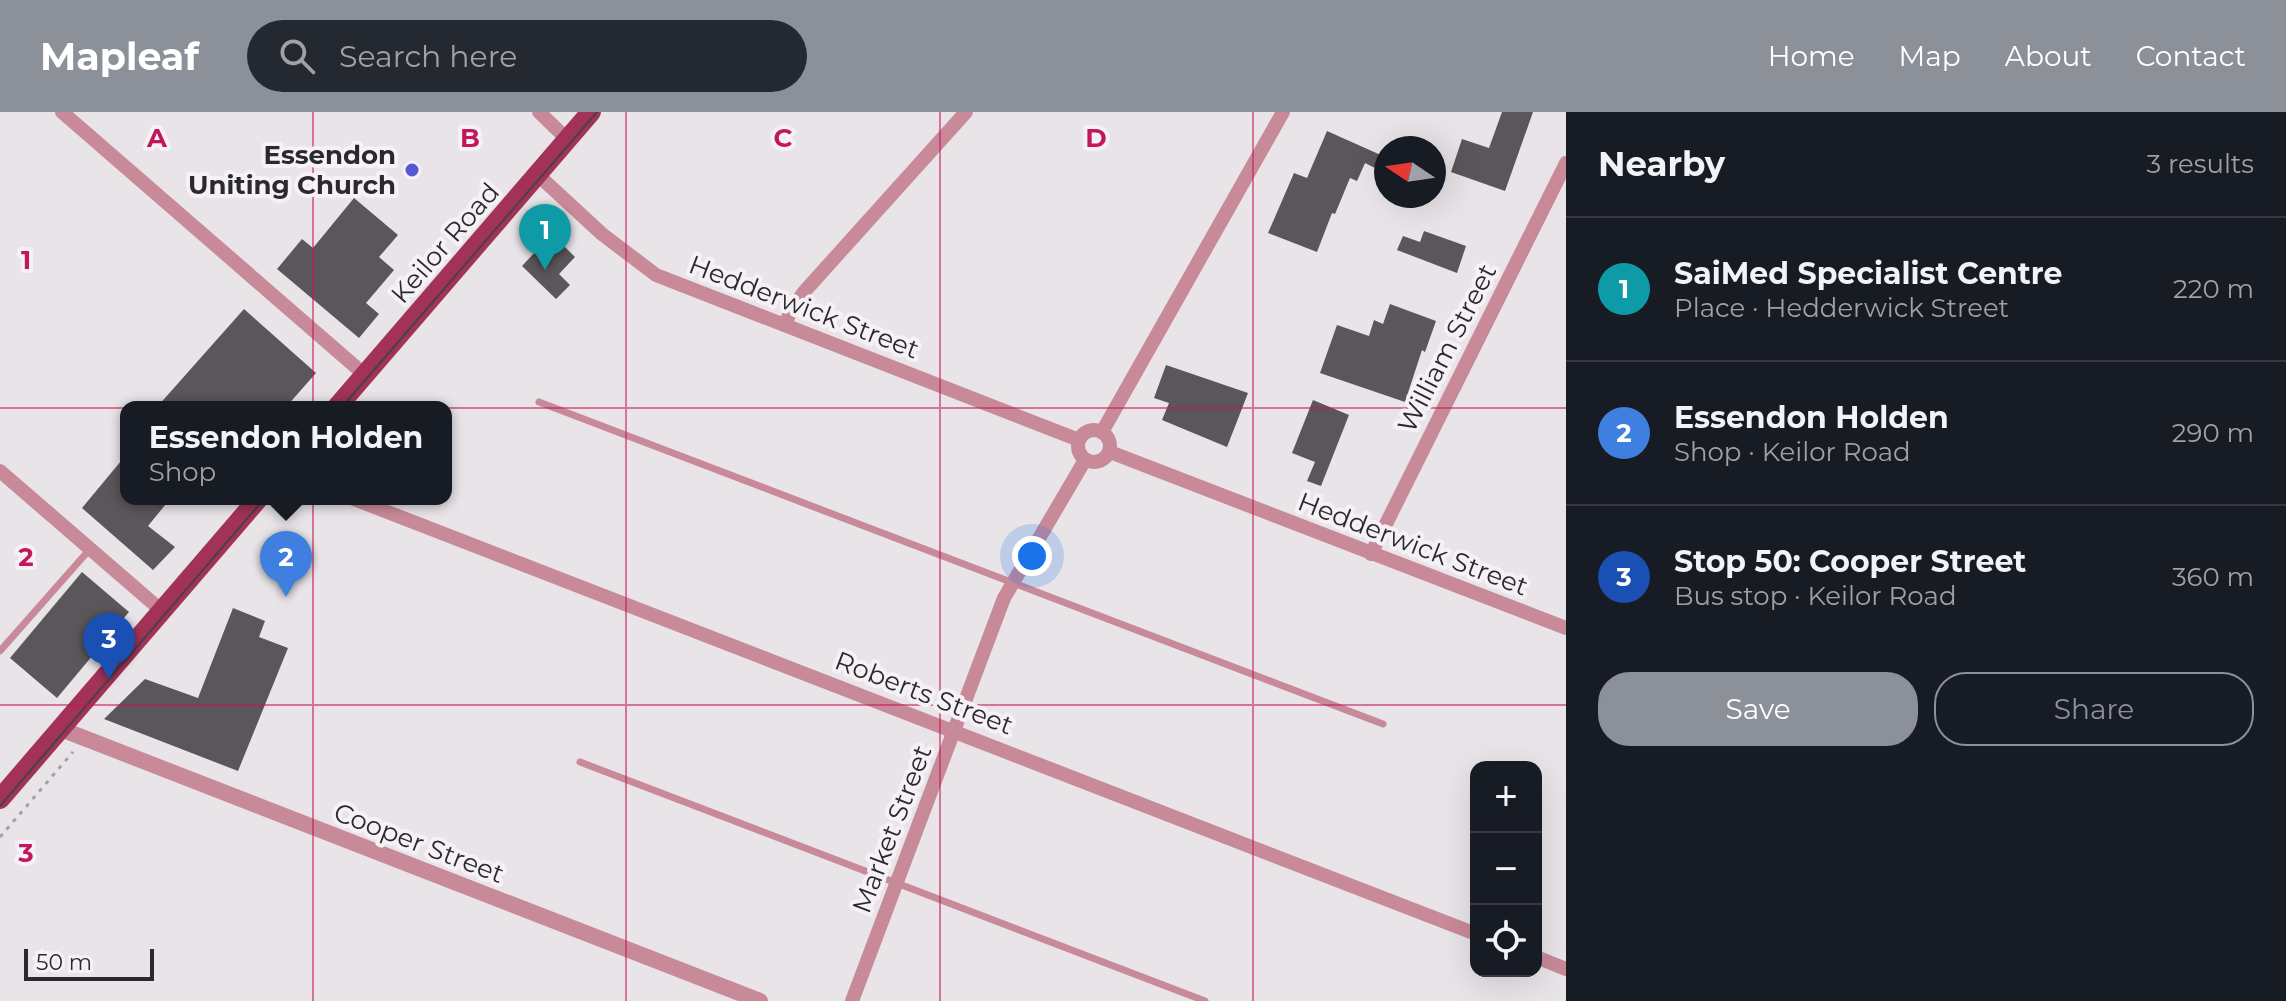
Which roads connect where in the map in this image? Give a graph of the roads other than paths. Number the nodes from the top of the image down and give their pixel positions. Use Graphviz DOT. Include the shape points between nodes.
graph roads {
  1 [pos="62,112"];
  2 [pos="539,112"];
  3 [pos="591,112"];
  4 [pos="966,112"];
  5 [pos="1283,112"];
  6 [pos="568,140"];
  7 [pos="1566,163"];
  8 [pos="538,175"];
  9 [pos="785,325"];
  10 [pos="365,375"];
  11 [pos="342,401"];
  12 [pos="539,402"];
  13 [pos="1102,432"];
  14 [pos="1079,440"];
  15 [pos="1110,452"];
  16 [pos="1085,460"];
  17 [pos="5,476"];
  18 [pos="0,493"];
  19 [pos="253,505"];
  20 [pos="370,505"];
  21 [pos="90,549"];
  22 [pos="1371,554"];
  23 [pos="1012,582"];
  24 [pos="162,611"];
  25 [pos="1566,628"];
  26 [pos="0,651"];
  27 [pos="1383,724"];
  28 [pos="61,729"];
  29 [pos="955,731"];
  30 [pos="580,762"];
  31 [pos="0,799"];
  32 [pos="897,883"];
  33 [pos="1470,932"];
  34 [pos="1542,959"];
  35 [pos="1566,969"];
  36 [pos="760,1001"];
  37 [pos="852,1001"];
  38 [pos="1205,1001"];
  1 -- 10 [label="street"];
  2 -- 6 [label="street"];
  3 -- 6 [label="main road, Keilor Road"];
  4 -- 9 [label="street" via="804,292"];
  5 -- 13 [label="street"];
  6 -- 8 [label="main road, Keilor Road"];
  7 -- 22 [label="street, William Street"];
  8 -- 9 [label="street, Hedderwick Street" via="643,267"];
  8 -- 10 [label="main road, Keilor Road"];
  9 -- 14 [label="street, Hedderwick Street"];
  10 -- 11 [label="main road, Keilor Road"];
  12 -- 23 [label="lane"];
  13 -- 14 [label="street" via="1086,432"];
  13 -- 15 [label="street"];
  14 -- 16 [label="street"];
  15 -- 16 [label="street" via="1099,462"];
  15 -- 22 [label="street, Hedderwick Street"];
  16 -- 23 [label="street, Market Street"];
  17 -- 18 [label="street"];
  17 -- 21 [label="street"];
  19 -- 24 [label="main road"];
  20 -- 29 [label="street, Roberts Street"];
  21 -- 24 [label="street"];
  21 -- 26 [label="lane"];
  22 -- 25 [label="street, Hedderwick Street"];
  23 -- 27 [label="lane"];
  23 -- 29 [label="street, Market Street"];
  24 -- 28 [label="main road"];
  28 -- 31 [label="main road"];
  28 -- 36 [label="street, Cooper Street"];
  29 -- 32 [label="street, Market Street"];
  29 -- 33 [label="street, Roberts Street"];
  30 -- 32 [label="lane"];
  32 -- 37 [label="street, Market Street"];
  32 -- 38 [label="lane"];
  34 -- 35 [label="street"];
}
